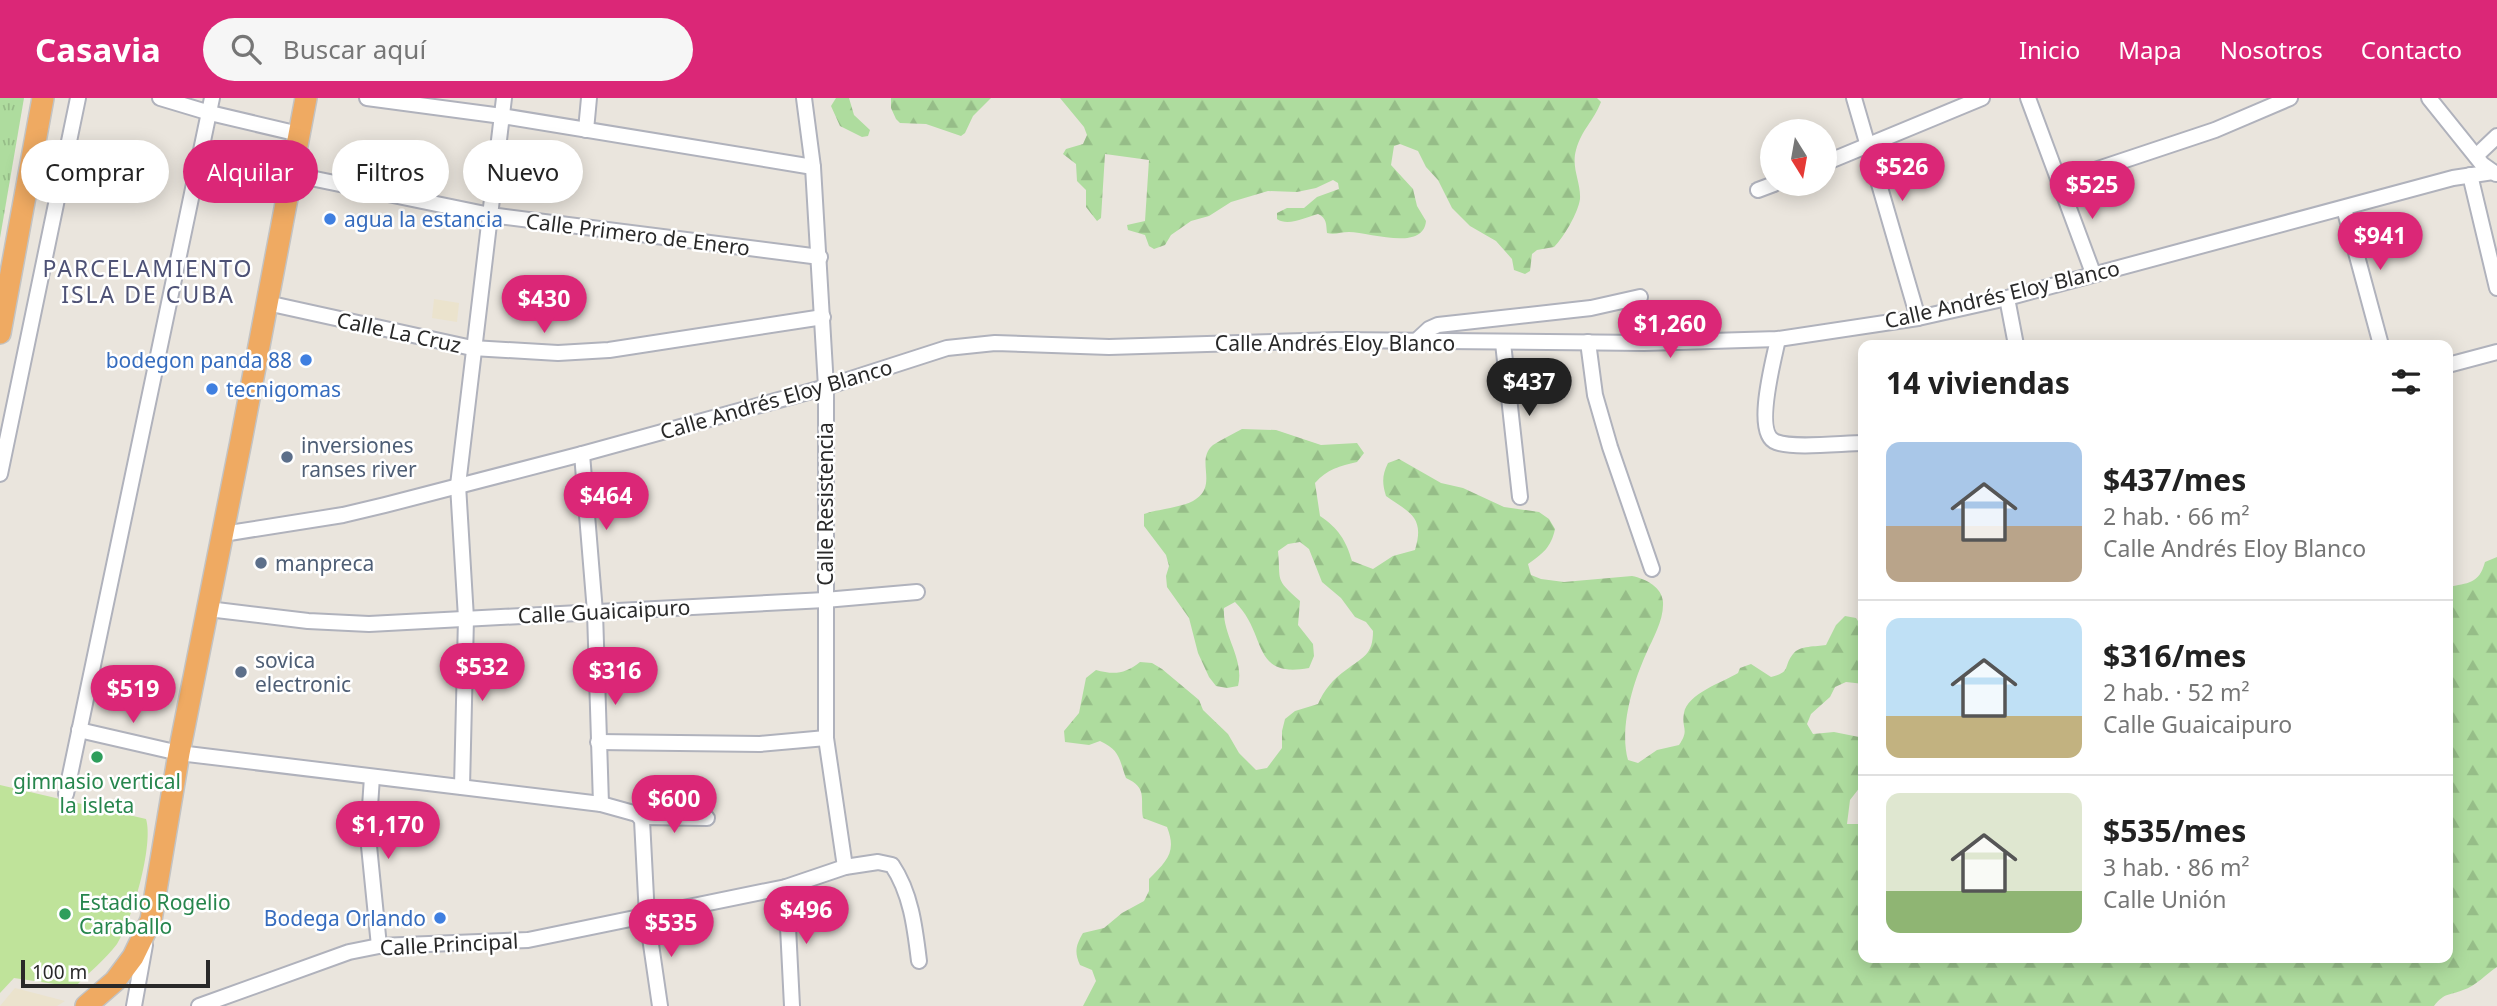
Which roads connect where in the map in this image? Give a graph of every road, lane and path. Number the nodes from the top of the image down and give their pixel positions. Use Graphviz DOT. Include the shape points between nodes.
graph roads {
  1 [pos="43,98"];
  2 [pos="78,98"];
  3 [pos="160,98"];
  4 [pos="306,98"];
  5 [pos="368,98"];
  6 [pos="504,98"];
  7 [pos="589,98"];
  8 [pos="804,98"];
  9 [pos="1854,98"];
  10 [pos="1982,98"];
  11 [pos="2028,98"];
  12 [pos="2290,98"];
  13 [pos="2429,98"];
  14 [pos="211,105"];
  15 [pos="502,116"];
  16 [pos="586,130"];
  17 [pos="299,134"];
  18 [pos="2497,136"];
  19 [pos="298,140"];
  20 [pos="1867,146"];
  21 [pos="2476,156"];
  22 [pos="1838,158"];
  23 [pos="813,167"];
  24 [pos="2495,173"];
  25 [pos="2470,175"];
  26 [pos="318,179"];
  27 [pos="2059,182"];
  28 [pos="286,203"];
  29 [pos="2344,208"];
  30 [pos="490,215"];
  31 [pos="820,257"];
  32 [pos="2093,273"];
  33 [pos="2497,288"];
  34 [pos="1640,297"];
  35 [pos="2007,298"];
  36 [pos="267,303"];
  37 [pos="823,317"];
  38 [pos="1918,318"];
  39 [pos="0,332"];
  40 [pos="1778,339"];
  41 [pos="2015,340"];
  42 [pos="2380,340"];
  43 [pos="1416,341"];
  44 [pos="1588,342"];
  45 [pos="1503,343"];
  46 [pos="472,348"];
  47 [pos="2497,352"];
  48 [pos="2453,364"];
  49 [pos="826,387"];
  50 [pos="1858,443"];
  51 [pos="582,454"];
  52 [pos="0,474"];
  53 [pos="458,485"];
  54 [pos="1520,497"];
  55 [pos="223,534"];
  56 [pos="1652,569"];
  57 [pos="917,592"];
  58 [pos="825,600"];
  59 [pos="208,609"];
  60 [pos="596,612"];
  61 [pos="466,618"];
  62 [pos="79,730"];
  63 [pos="826,738"];
  64 [pos="598,742"];
  65 [pos="179,754"];
  66 [pos="372,777"];
  67 [pos="462,787"];
  68 [pos="66,794"];
  69 [pos="601,804"];
  70 [pos="640,817"];
  71 [pos="707,818"];
  72 [pos="845,867"];
  73 [pos="786,887"];
  74 [pos="647,917"];
  75 [pos="151,920"];
  76 [pos="379,946"];
  77 [pos="919,961"];
  78 [pos="86,1006"];
  79 [pos="134,1006"];
  80 [pos="199,1006"];
  81 [pos="660,1006"];
  82 [pos="792,1006"];
  1 -- 39 [label="highway"];
  2 -- 52 [label="street"];
  3 -- 14 [label="street"];
  4 -- 17 [label="highway"];
  5 -- 15 [label="street"];
  6 -- 15 [label="street"];
  7 -- 16 [label="street"];
  8 -- 23 [label="street, Calle Resistencia"];
  9 -- 20 [label="street"];
  10 -- 20 [label="street"];
  11 -- 27 [label="street"];
  12 -- 27 [label="street" via="2215,130"];
  13 -- 21 [label="street"];
  14 -- 17 [label="street"];
  14 -- 62 [label="street"];
  15 -- 16 [label="street"];
  15 -- 30 [label="street"];
  16 -- 23 [label="street"];
  17 -- 19 [label="highway"];
  18 -- 21 [label="street"];
  20 -- 22 [label="street"];
  20 -- 38 [label="street"];
  21 -- 24 [label="street"];
  23 -- 31 [label="street, Calle Resistencia"];
  24 -- 25 [label="street, Calle Andrés Eloy Blanco"];
  25 -- 29 [label="street, Calle Andrés Eloy Blanco"];
  25 -- 33 [label="street"];
  26 -- 30 [label="street, Calle Primero de Enero"];
  27 -- 32 [label="street"];
  28 -- 36 [label="highway"];
  29 -- 32 [label="street, Calle Andrés Eloy Blanco"];
  29 -- 42 [label="street"];
  30 -- 31 [label="street, Calle Primero de Enero"];
  30 -- 46 [label="street"];
  31 -- 37 [label="street, Calle Resistencia"];
  32 -- 35 [label="street, Calle Andrés Eloy Blanco"];
  34 -- 43 [label="street" via="1591,308 1438,325"];
  35 -- 38 [label="street, Calle Andrés Eloy Blanco"];
  35 -- 41 [label="street"];
  36 -- 46 [label="street, Calle La Cruz"];
  36 -- 55 [label="highway"];
  37 -- 46 [label="street, Calle La Cruz" via="609,350 558,353"];
  37 -- 49 [label="street, Calle Resistencia"];
  38 -- 40 [label="street, Calle Andrés Eloy Blanco"];
  40 -- 44 [label="street, Calle Andrés Eloy Blanco"];
  40 -- 50 [label="street" via="1764,418 1768,436 1793,445"];
  43 -- 45 [label="street, Calle Andrés Eloy Blanco"];
  43 -- 49 [label="street, Calle Andrés Eloy Blanco" via="1109,348 995,343 947,348"];
  44 -- 45 [label="street, Calle Andrés Eloy Blanco"];
  44 -- 56 [label="street" via="1595,395"];
  45 -- 54 [label="street"];
  46 -- 53 [label="street"];
  47 -- 48 [label="street"];
  49 -- 51 [label="street, Calle Andrés Eloy Blanco"];
  49 -- 58 [label="street, Calle Resistencia"];
  51 -- 53 [label="street, Calle Andrés Eloy Blanco"];
  51 -- 60 [label="street"];
  53 -- 55 [label="street, Calle Andrés Eloy Blanco" via="343,514"];
  53 -- 61 [label="street"];
  55 -- 59 [label="highway"];
  57 -- 58 [label="street, Calle Guaicaipuro"];
  58 -- 60 [label="street, Calle Guaicaipuro"];
  58 -- 63 [label="street, Calle Resistencia"];
  59 -- 61 [label="street, Calle Guaicaipuro" via="369,624"];
  59 -- 65 [label="highway"];
  60 -- 61 [label="street, Calle Guaicaipuro"];
  60 -- 64 [label="street"];
  61 -- 67 [label="street"];
  62 -- 65 [label="street"];
  62 -- 68 [label="street"];
  63 -- 64 [label="street" via="760,744"];
  63 -- 72 [label="street, Calle Resistencia"];
  64 -- 69 [label="street"];
  65 -- 66 [label="street"];
  65 -- 75 [label="highway"];
  66 -- 67 [label="street"];
  66 -- 76 [label="street" via="368,836"];
  67 -- 69 [label="street"];
  69 -- 70 [label="street"];
  70 -- 71 [label="street"];
  70 -- 74 [label="street"];
  72 -- 73 [label="street, Calle Principal"];
  72 -- 77 [label="street, Calle Principal" via="878,862 892,865 914,919"];
  73 -- 74 [label="street, Calle Principal"];
  73 -- 82 [label="street"];
  74 -- 76 [label="street, Calle Principal" via="528,940"];
  74 -- 81 [label="street"];
  75 -- 78 [label="highway" via="115,981"];
  75 -- 79 [label="street"];
  76 -- 80 [label="street, Calle Principal" via="325,960"];
}
